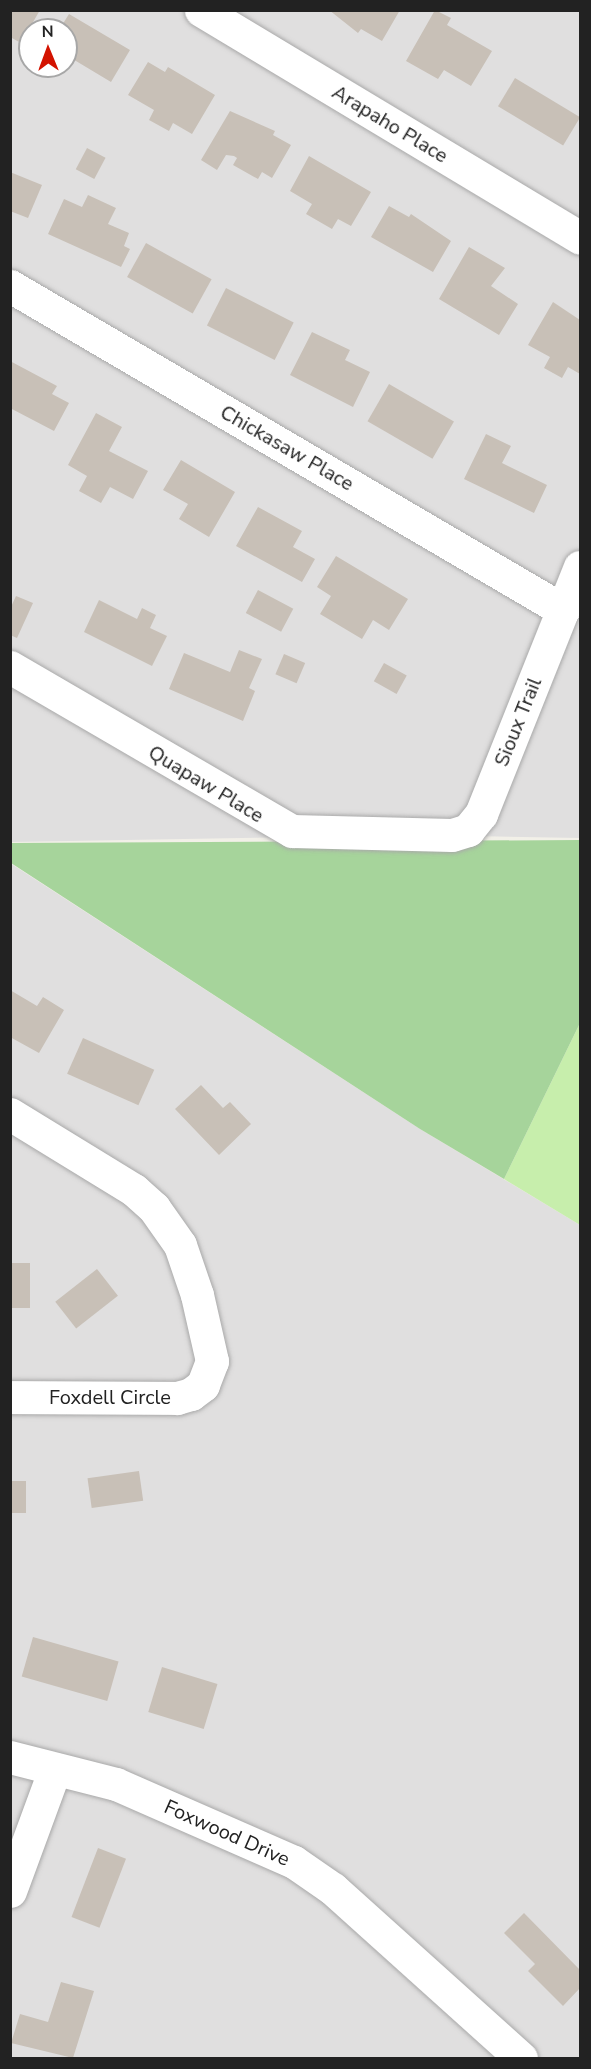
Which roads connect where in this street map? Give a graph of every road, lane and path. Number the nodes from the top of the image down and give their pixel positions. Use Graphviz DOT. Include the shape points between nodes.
graph roads {
  1 [pos="201,10"];
  2 [pos="580,238"];
  3 [pos="10,286"];
  4 [pos="580,567"];
  5 [pos="563,609"];
  6 [pos="10,668"];
  7 [pos="422,835"];
  8 [pos="10,1114"];
  9 [pos="10,1397"];
  10 [pos="10,1757"];
  11 [pos="55,1769"];
  12 [pos="10,1891"];
  13 [pos="521,2058"];
  1 -- 2 [label="street, Arapaho Place"];
  3 -- 5 [label="street, Chickasaw Place"];
  4 -- 5 [label="street, Sioux Trail"];
  5 -- 7 [label="street, Sioux Trail" via="476,823 452,835"];
  6 -- 7 [label="street, Quapaw Place" via="292,831"];
  8 -- 9 [label="street, Foxdell Circle" via="134,1190 154,1208 180,1245 197,1295 212,1361 203,1385 177,1398"];
  10 -- 11 [label="street, Foxwood Drive"];
  11 -- 12 [label="street"];
  11 -- 13 [label="street, Foxwood Drive" via="116,1784 294,1862 333,1889"];
}
